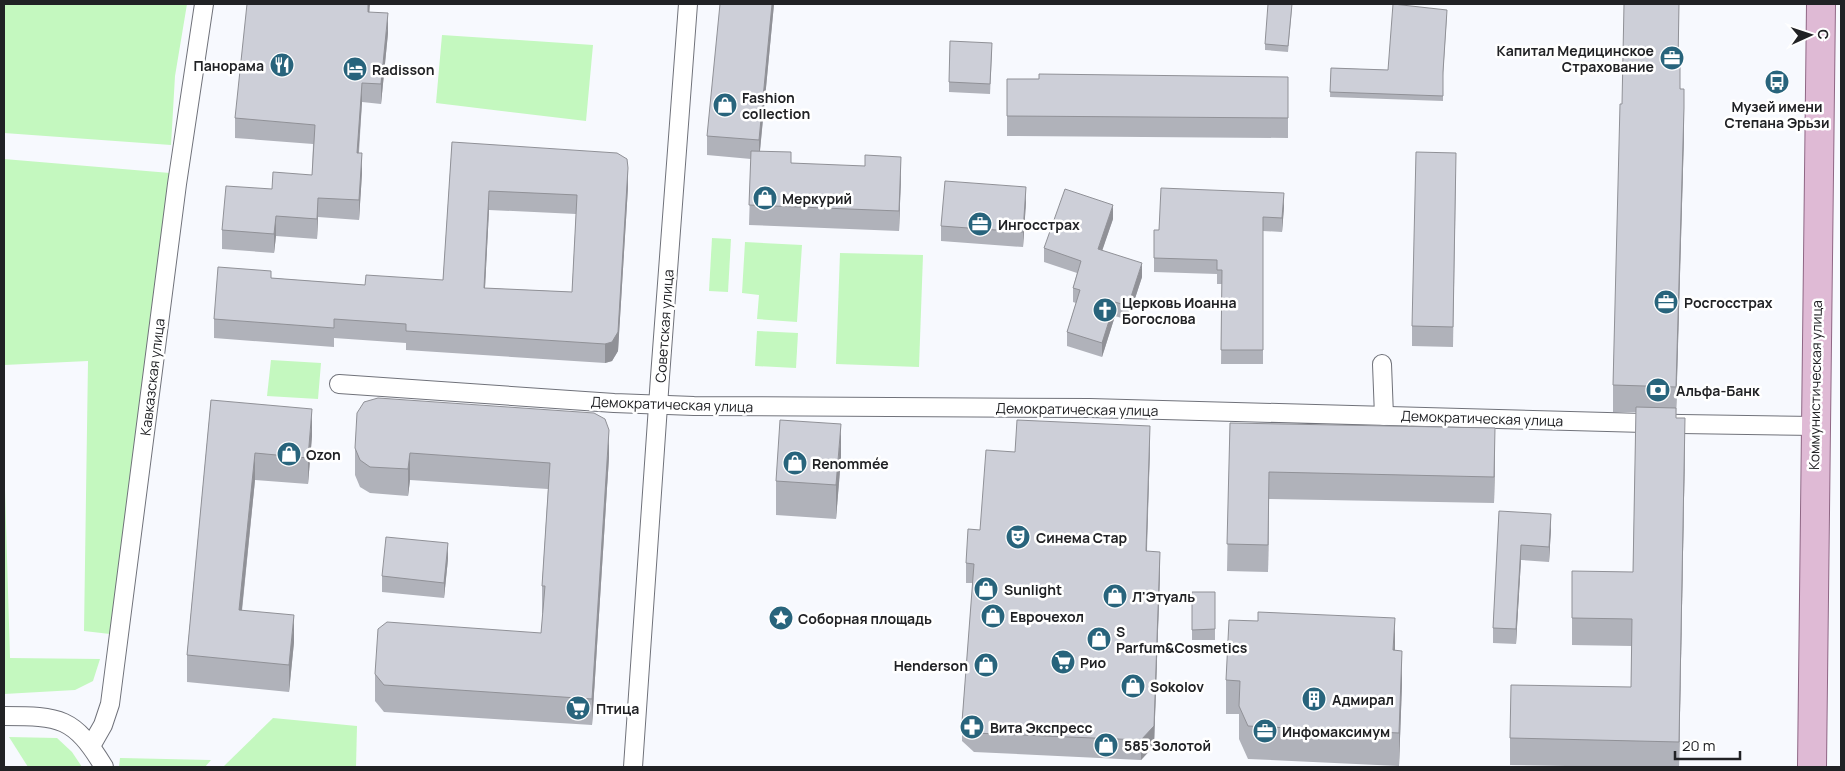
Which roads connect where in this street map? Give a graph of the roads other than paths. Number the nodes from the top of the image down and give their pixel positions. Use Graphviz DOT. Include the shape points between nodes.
graph roads {
  1 [pos="204,4"];
  2 [pos="688,4"];
  3 [pos="1821,4"];
  4 [pos="1382,364"];
  5 [pos="340,384"];
  6 [pos="658,405"];
  7 [pos="1384,416"];
  8 [pos="1815,426"];
  9 [pos="4,716"];
  10 [pos="91,746"];
  11 [pos="104,767"];
  12 [pos="633,767"];
  13 [pos="1812,767"];
  1 -- 10 [label="street, Кавказская улица" via="176,193 110,704"];
  2 -- 6 [label="street, Советская улица"];
  3 -- 8 [label="main road, Коммунистическая улица"];
  4 -- 7 [label="street"];
  5 -- 6 [label="street, Демократическая улица"];
  6 -- 7 [label="street, Демократическая улица" via="1090,408"];
  6 -- 12 [label="street, Советская улица"];
  7 -- 8 [label="street, Демократическая улица"];
  8 -- 13 [label="main road, Коммунистическая улица"];
  9 -- 10 [label="street" via="39,716 56,720 74,727"];
  10 -- 11 [label="street"];
}
